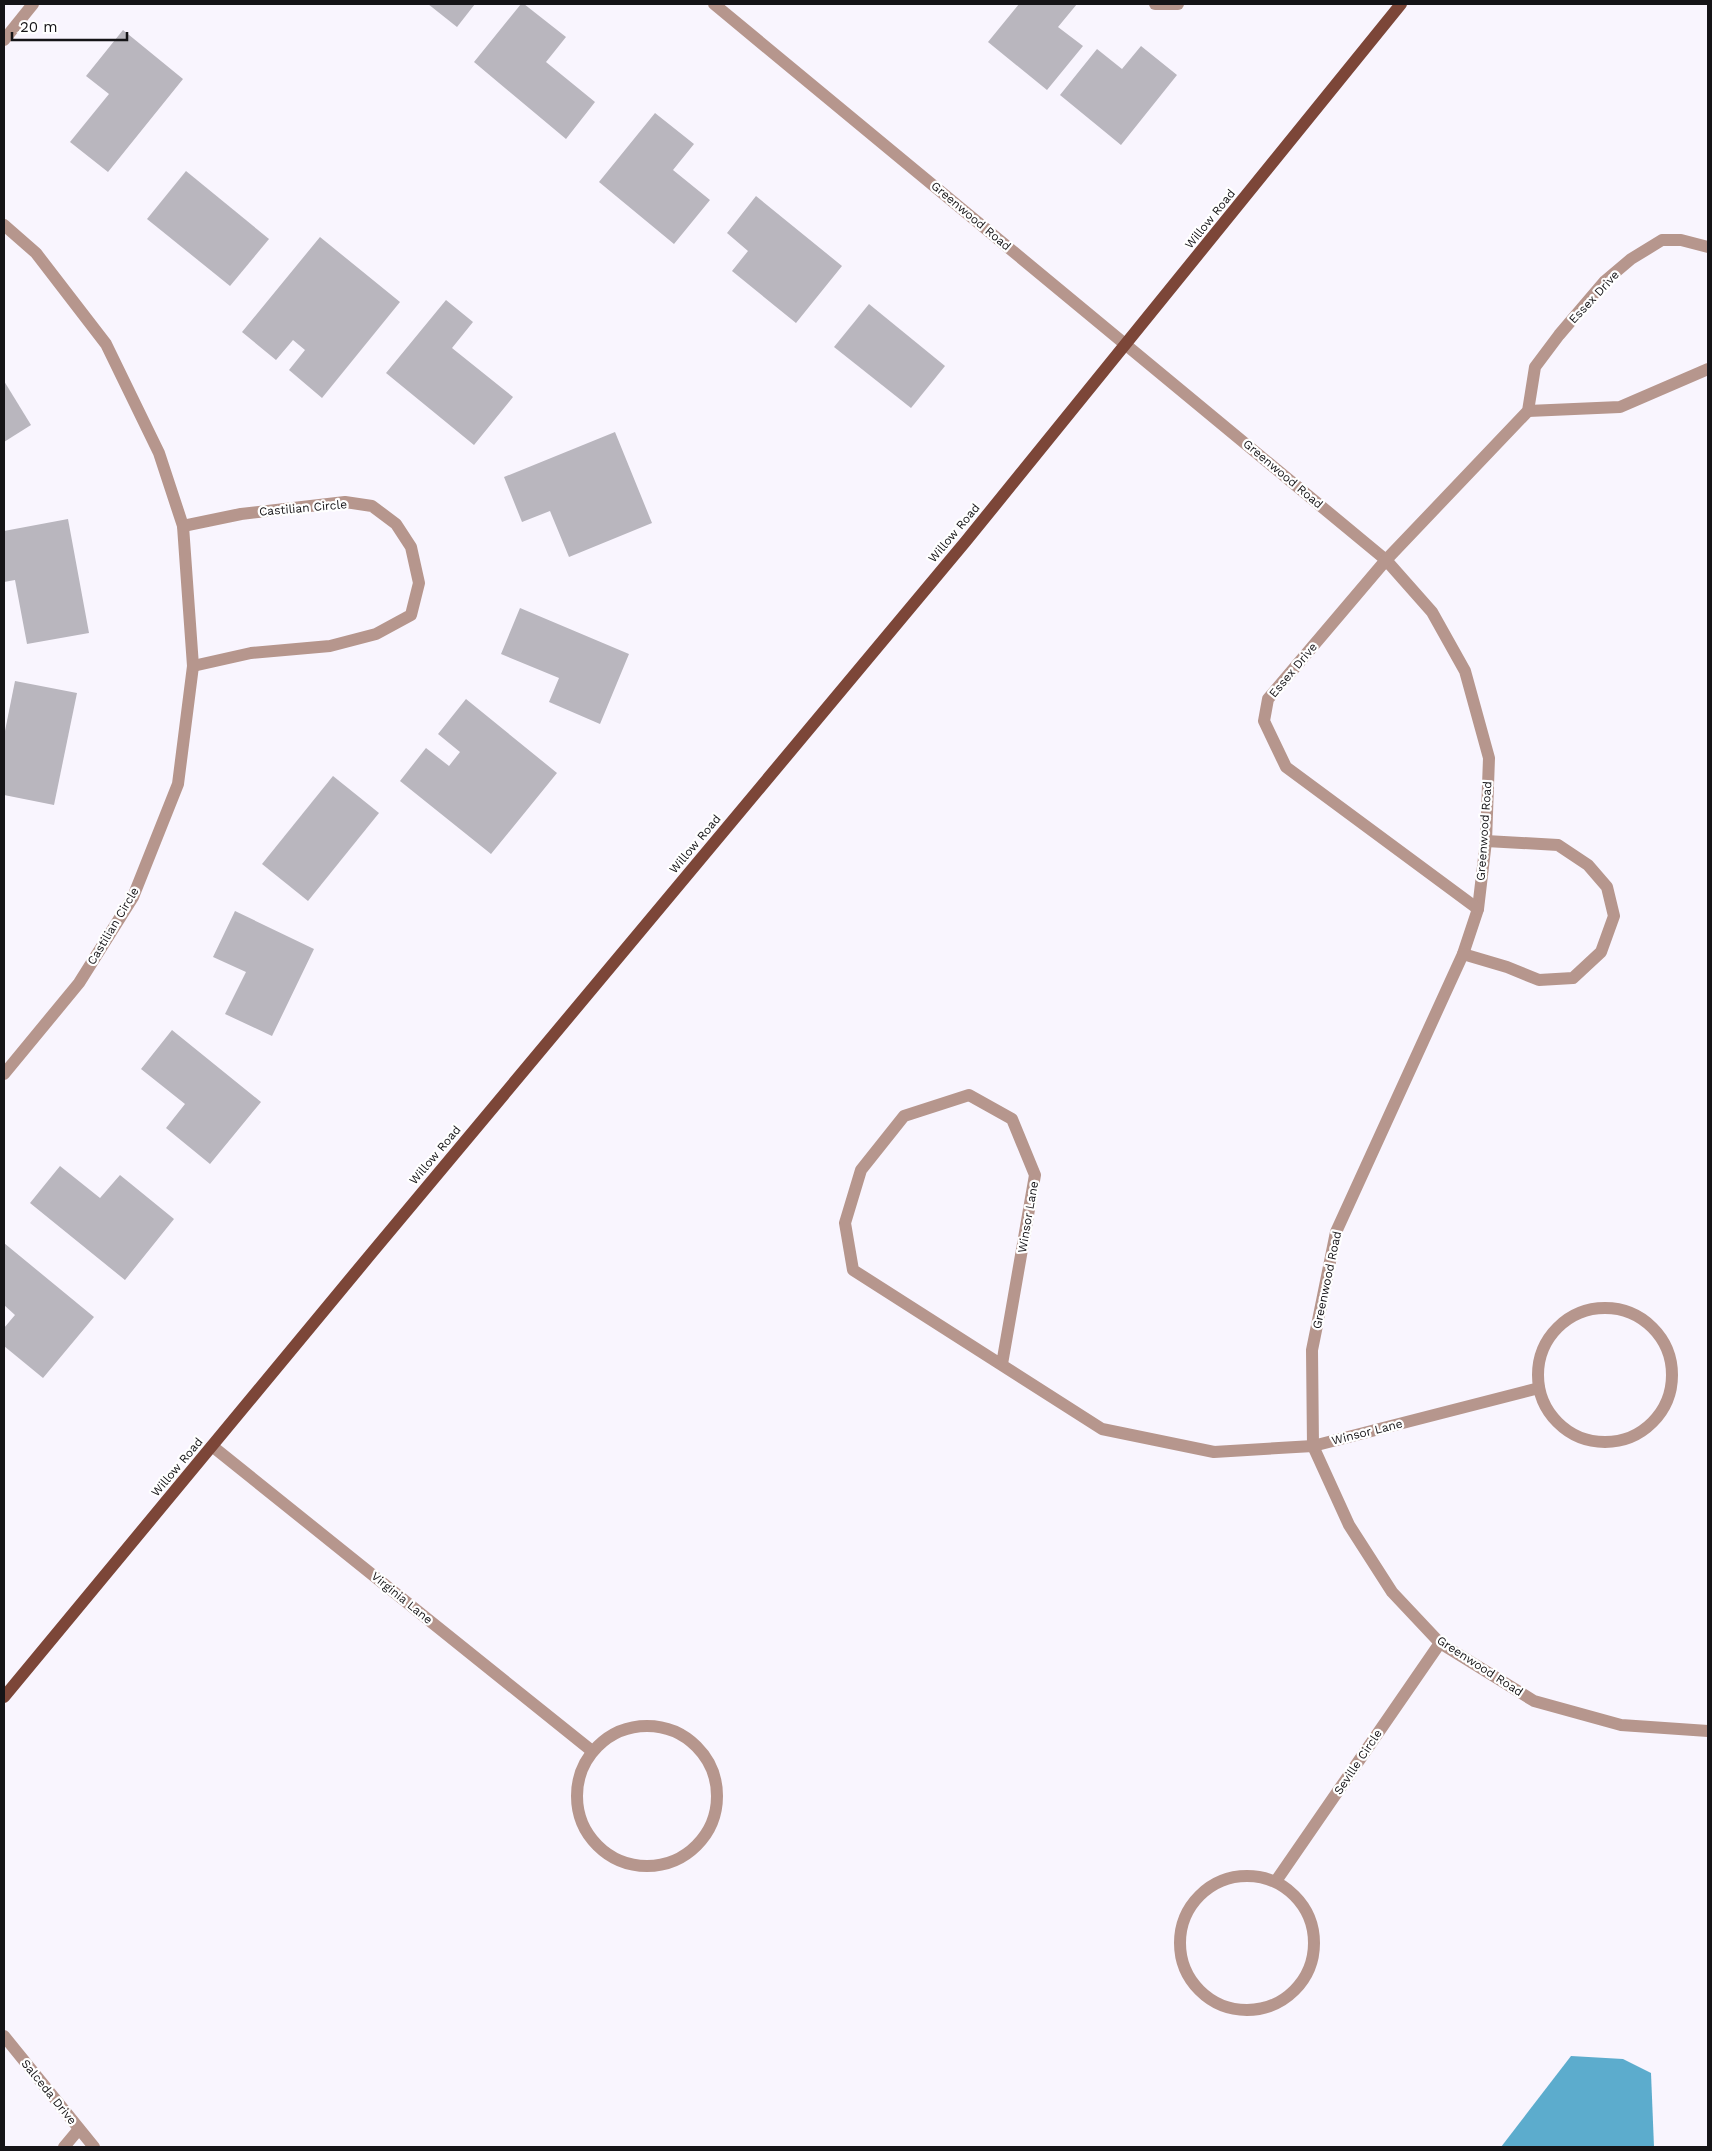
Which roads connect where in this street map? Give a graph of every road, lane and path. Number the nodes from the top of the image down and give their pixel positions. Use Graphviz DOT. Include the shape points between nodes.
graph roads {
  1 [pos="33,4"];
  2 [pos="714,4"];
  3 [pos="1155,4"];
  4 [pos="1178,4"];
  5 [pos="1402,4"];
  6 [pos="4,40"];
  7 [pos="4,225"];
  8 [pos="1708,247"];
  9 [pos="1127,344"];
  10 [pos="1708,368"];
  11 [pos="1528,411"];
  12 [pos="183,526"];
  13 [pos="1386,560"];
  14 [pos="193,666"];
  15 [pos="1486,841"];
  16 [pos="1478,909"];
  17 [pos="1463,954"];
  18 [pos="4,1074"];
  19 [pos="1002,1364"];
  20 [pos="1539,1388"];
  21 [pos="212,1446"];
  22 [pos="1313,1446"];
  23 [pos="1440,1643"];
  24 [pos="4,1697"];
  25 [pos="1708,1731"];
  26 [pos="592,1751"];
  27 [pos="1276,1881"];
  28 [pos="4,2036"];
  29 [pos="79,2129"];
  30 [pos="64,2147"];
  31 [pos="94,2147"];
  1 -- 6 [label="street"];
  2 -- 9 [label="street, Greenwood Road"];
  3 -- 4 [label="street"];
  5 -- 9 [label="main road, Willow Road"];
  7 -- 12 [label="street, Castilian Circle" via="36,253 106,344 159,453"];
  8 -- 11 [label="street, Essex Drive" via="1682,240 1662,240 1605,281 1559,334 1536,367"];
  9 -- 13 [label="street, Greenwood Road"];
  9 -- 21 [label="main road, Willow Road"];
  10 -- 11 [label="street" via="1620,407"];
  11 -- 13 [label="street, Essex Drive"];
  12 -- 14 [label="street, Castilian Circle"];
  12 -- 14 [label="street, Castilian Circle" via="241,514 345,502 372,506 396,524 411,547 419,583 411,615 376,634 330,646 251,653"];
  13 -- 15 [label="street, Greenwood Road" via="1432,612 1465,670 1489,758"];
  13 -- 16 [label="street, Essex Drive" via="1268,699 1264,721 1286,767"];
  14 -- 18 [label="street, Castilian Circle" via="178,784 133,897 79,983"];
  15 -- 16 [label="street, Greenwood Road"];
  15 -- 17 [label="street" via="1558,845 1588,865 1607,887 1614,916 1601,952 1573,978 1539,980"];
  16 -- 17 [label="street, Greenwood Road"];
  17 -- 22 [label="street, Greenwood Road" via="1336,1232 1312,1350"];
  19 -- 19 [label="street, Winsor Lane" via="853,1270 845,1223 861,1170 904,1116 969,1095 1012,1119 1035,1175"];
  19 -- 22 [label="street, Winsor Lane" via="1102,1429 1214,1452"];
  20 -- 20 [label="street" via="1549,1413 1574,1435 1592,1441 1613,1442 1634,1436 1656,1418 1666,1404 1672,1382 1672,1365 1667,1347 1645,1320 1619,1309 1596,1308 1575,1314 1550,1336 1541,1352"];
  20 -- 22 [label="street, Winsor Lane"];
  21 -- 24 [label="main road, Willow Road"];
  21 -- 26 [label="street, Virginia Lane"];
  22 -- 23 [label="street, Greenwood Road" via="1349,1525 1387,1585"];
  23 -- 25 [label="street, Greenwood Road" via="1534,1700 1621,1726"];
  23 -- 27 [label="street, Seville Circle"];
  26 -- 26 [label="street" via="580,1773 576,1797 580,1821 593,1842 612,1858 635,1866 660,1866 682,1857 699,1843 711,1824 717,1802 716,1780 707,1759 693,1742 673,1730 652,1726 629,1727 609,1736"];
  27 -- 27 [label="street" via="1253,1874 1230,1877 1208,1887 1191,1903 1181,1924 1179,1948 1184,1970 1198,1990 1217,2004 1237,2010 1259,2010 1279,2002 1296,1989 1308,1972 1314,1951 1314,1930 1307,1910 1294,1893"];
  28 -- 29 [label="street, Salceda Drive"];
  29 -- 30 [label="street"];
  29 -- 31 [label="street, Salceda Drive"];
}
